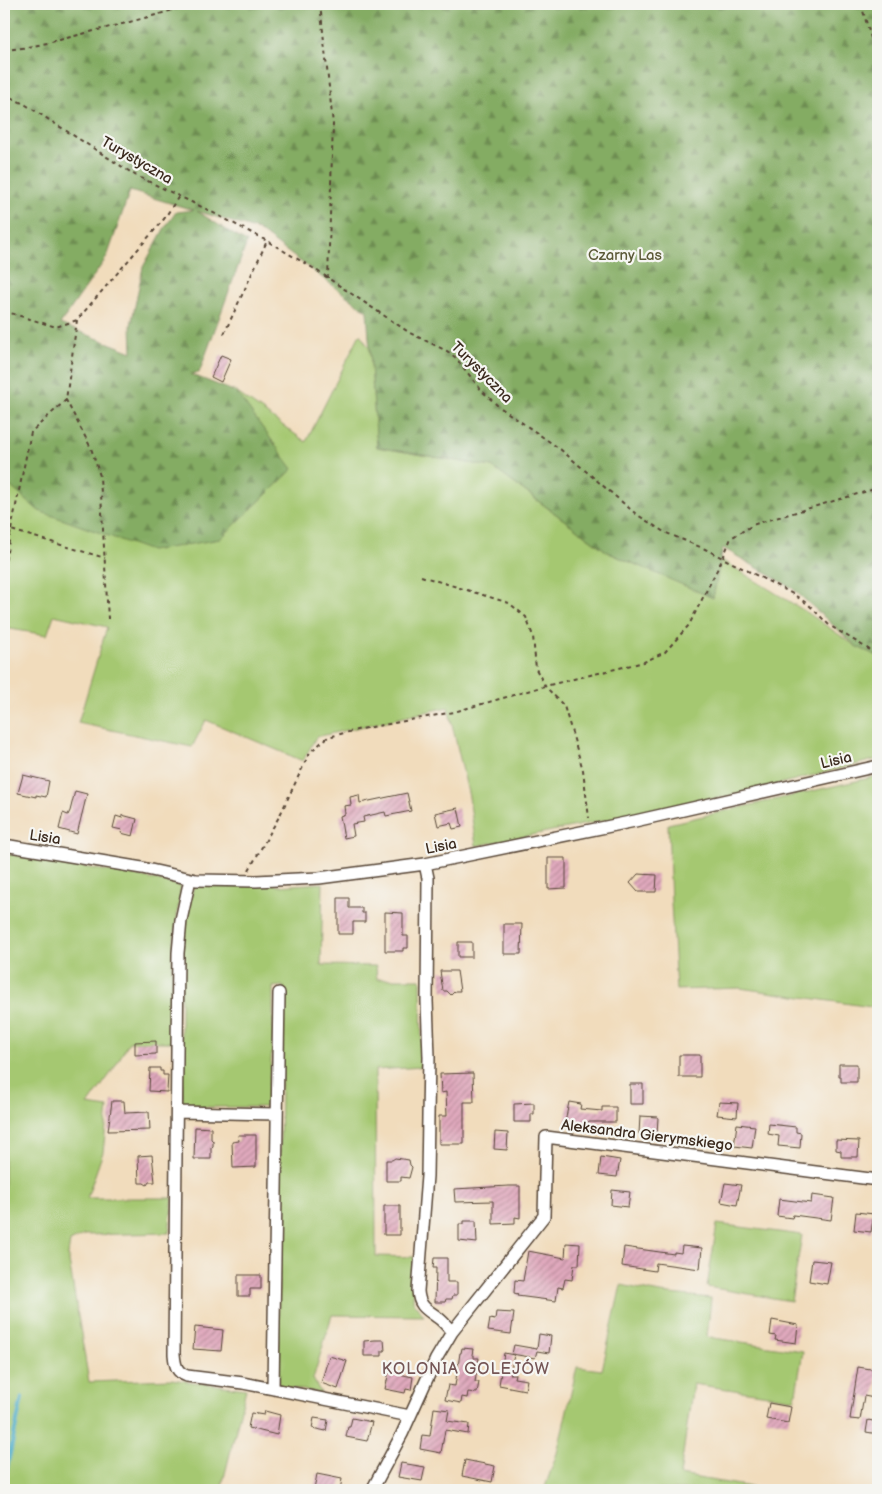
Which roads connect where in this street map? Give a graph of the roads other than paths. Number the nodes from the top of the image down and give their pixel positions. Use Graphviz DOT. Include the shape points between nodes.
graph roads {
  1 [pos="878,766"];
  2 [pos="4,845"];
  3 [pos="425,864"];
  4 [pos="190,879"];
  5 [pos="279,993"];
  6 [pos="178,1112"];
  7 [pos="277,1114"];
  8 [pos="878,1180"];
  9 [pos="452,1332"];
  10 [pos="273,1389"];
  11 [pos="410,1416"];
  12 [pos="372,1490"];
  1 -- 3 [label="street, Lisia"];
  2 -- 4 [label="street, Lisia"];
  3 -- 4 [label="street, Lisia" via="319,878"];
  3 -- 9 [label="street" via="428,878 429,1057 427,1176 418,1296 422,1306"];
  4 -- 6 [label="street" via="178,941"];
  5 -- 7 [label="street"];
  6 -- 7 [label="street"];
  6 -- 10 [label="street" via="175,1364 178,1371 186,1376"];
  7 -- 10 [label="street"];
  8 -- 9 [label="street, Aleksandra Gierymskiego" via="546,1136 544,1216"];
  9 -- 11 [label="street, Aleksandra Gierymskiego"];
  10 -- 11 [label="street"];
  11 -- 12 [label="street, Aleksandra Gierymskiego"];
}
